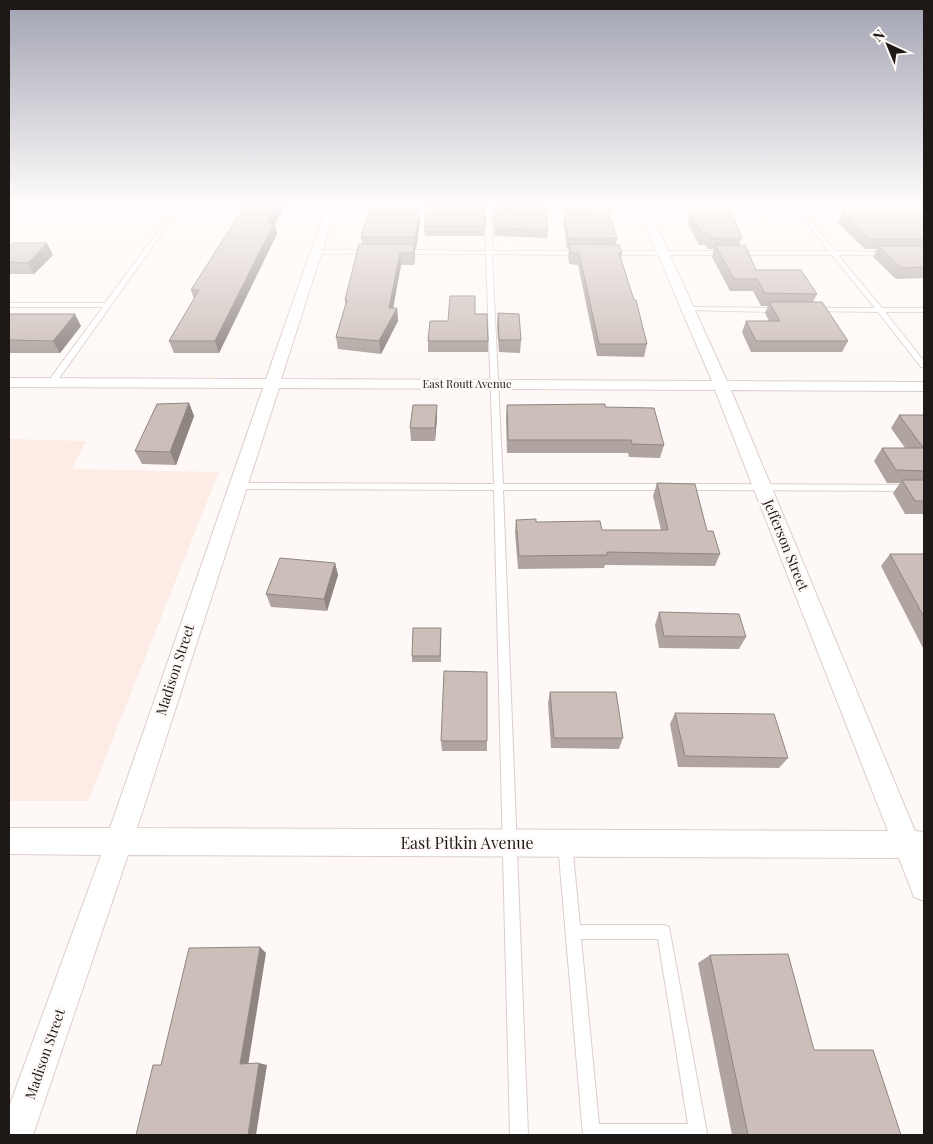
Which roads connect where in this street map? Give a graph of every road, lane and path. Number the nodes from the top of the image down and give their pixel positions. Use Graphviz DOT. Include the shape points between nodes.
graph roads {
  1 [pos="141,258"];
  2 [pos="314,258"];
  3 [pos="489,258"];
  4 [pos="665,258"];
  5 [pos="837,258"];
  6 [pos="9,305"];
  7 [pos="107,305"];
  8 [pos="688,309"];
  9 [pos="785,310"];
  10 [pos="804,310"];
  11 [pos="881,310"];
  12 [pos="924,310"];
  13 [pos="924,365"];
  14 [pos="9,382"];
  15 [pos="52,382"];
  16 [pos="271,383"];
  17 [pos="495,384"];
  18 [pos="721,385"];
  19 [pos="924,386"];
  20 [pos="237,486"];
  21 [pos="498,487"];
  22 [pos="763,488"];
  23 [pos="924,488"];
  24 [pos="9,841"];
  25 [pos="119,842"];
  26 [pos="510,843"];
  27 [pos="565,843"];
  28 [pos="915,845"];
  29 [pos="924,887"];
  30 [pos="573,932"];
  31 [pos="16,1135"];
  32 [pos="520,1135"];
  1 -- 7 [label="lane"];
  2 -- 16 [label="street, Madison Street"];
  3 -- 17 [label="lane"];
  4 -- 8 [label="street, Jefferson Street"];
  5 -- 11 [label="lane"];
  6 -- 7 [label="lane"];
  7 -- 15 [label="lane"];
  8 -- 9 [label="lane"];
  8 -- 18 [label="street, Jefferson Street"];
  10 -- 11 [label="lane"];
  11 -- 12 [label="lane"];
  11 -- 13 [label="lane"];
  14 -- 15 [label="street, East Routt Avenue"];
  15 -- 16 [label="street, East Routt Avenue"];
  16 -- 17 [label="street, East Routt Avenue"];
  16 -- 20 [label="street, Madison Street"];
  17 -- 18 [label="street, East Routt Avenue"];
  17 -- 21 [label="lane"];
  18 -- 19 [label="street, East Routt Avenue"];
  18 -- 22 [label="street, Jefferson Street"];
  20 -- 21 [label="lane"];
  20 -- 25 [label="street, Madison Street"];
  21 -- 22 [label="lane"];
  21 -- 26 [label="lane"];
  22 -- 23 [label="lane"];
  22 -- 28 [label="street, Jefferson Street"];
  24 -- 25 [label="street, East Pitkin Avenue"];
  25 -- 26 [label="street, East Pitkin Avenue"];
  25 -- 31 [label="street, Madison Street"];
  26 -- 27 [label="street, East Pitkin Avenue"];
  26 -- 32 [label="lane"];
  27 -- 28 [label="street, East Pitkin Avenue"];
  27 -- 30 [label="lane"];
  28 -- 29 [label="street, Jefferson Street"];
  30 -- 30 [label="lane" via="591,1133 698,1133 664,932"];
}
